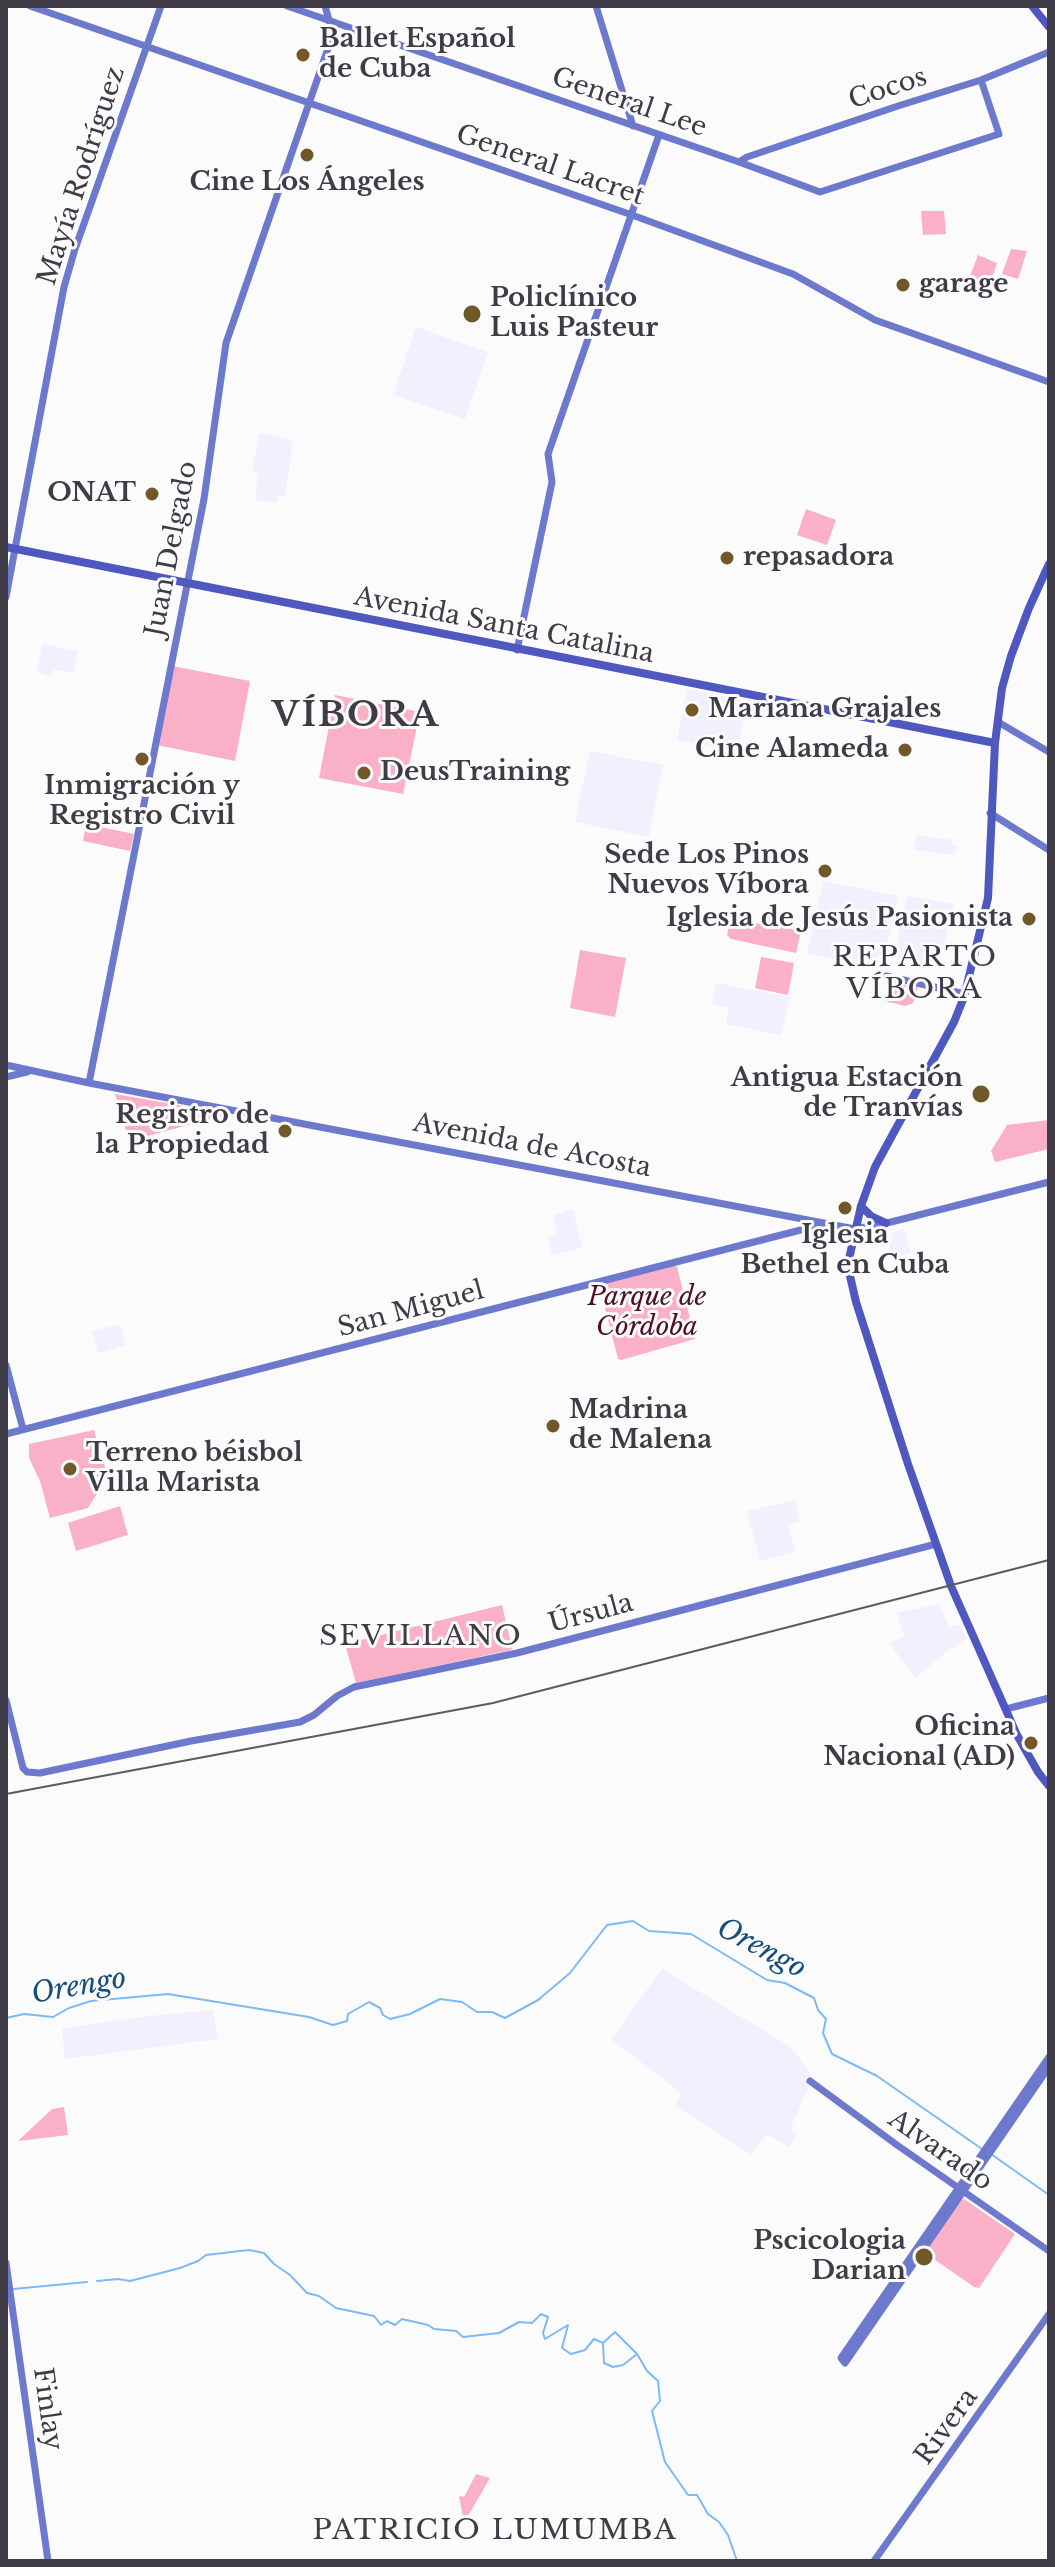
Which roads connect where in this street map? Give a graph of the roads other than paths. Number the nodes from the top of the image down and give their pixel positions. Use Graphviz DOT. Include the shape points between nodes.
graph roads {
  1 [pos="30,6"];
  2 [pos="161,6"];
  3 [pos="287,6"];
  4 [pos="316,6"];
  5 [pos="325,6"];
  6 [pos="596,6"];
  7 [pos="1032,6"];
  8 [pos="303,11"];
  9 [pos="333,22"];
  10 [pos="1049,27"];
  11 [pos="147,46"];
  12 [pos="1049,52"];
  13 [pos="981,80"];
  14 [pos="308,104"];
  15 [pos="633,126"];
  16 [pos="647,131"];
  17 [pos="659,135"];
  18 [pos="654,149"];
  19 [pos="739,162"];
  20 [pos="632,215"];
  21 [pos="1049,382"];
  22 [pos="10,548"];
  23 [pos="1049,564"];
  24 [pos="186,584"];
  25 [pos="6,597"];
  26 [pos="517,650"];
  27 [pos="997,725"];
  28 [pos="1014,731"];
  29 [pos="974,740"];
  30 [pos="995,743"];
  31 [pos="1049,752"];
  32 [pos="990,813"];
  33 [pos="1049,850"];
  34 [pos="886,976"];
  35 [pos="965,994"];
  36 [pos="6,1065"];
  37 [pos="32,1070"];
  38 [pos="6,1077"];
  39 [pos="89,1083"];
  40 [pos="1049,1182"];
  41 [pos="861,1206"];
  42 [pos="886,1223"];
  43 [pos="826,1224"];
  44 [pos="855,1229"];
  45 [pos="6,1365"];
  46 [pos="23,1429"];
  47 [pos="6,1434"];
  48 [pos="936,1544"];
  49 [pos="1049,1698"];
  50 [pos="6,1700"];
  51 [pos="1006,1709"];
  52 [pos="1049,1786"];
  53 [pos="1049,2057"];
  54 [pos="1049,2067"];
  55 [pos="810,2081"];
  56 [pos="990,2147"];
  57 [pos="961,2189"];
  58 [pos="1049,2251"];
  59 [pos="6,2263"];
  60 [pos="1049,2314"];
  61 [pos="18,2341"];
  62 [pos="6,2342"];
  63 [pos="48,2561"];
  64 [pos="874,2561"];
  1 -- 11 [label="street, General Lacret"];
  2 -- 11 [label="street, Mayía Rodríguez"];
  3 -- 8 [label="street, General Lee"];
  4 -- 8 [label="street"];
  5 -- 9 [label="street, Juan Delgado"];
  6 -- 15 [label="street"];
  7 -- 10 [label="main road"];
  8 -- 9 [label="street, General Lee"];
  9 -- 14 [label="street, Juan Delgado"];
  9 -- 15 [label="street, General Lee"];
  11 -- 14 [label="street, General Lacret"];
  11 -- 22 [label="street, Mayía Rodríguez" via="64,287"];
  12 -- 13 [label="street, Cocos"];
  13 -- 19 [label="street, Cocos"];
  13 -- 19 [label="street, General Lee" via="999,134 820,192"];
  14 -- 20 [label="street, General Lacret"];
  14 -- 24 [label="street, Juan Delgado" via="226,343 207,484"];
  15 -- 16 [label="street, General Lee"];
  16 -- 17 [label="street, General Lee"];
  16 -- 18 [label="street"];
  17 -- 18 [label="street"];
  17 -- 19 [label="street, General Lee"];
  18 -- 20 [label="street"];
  20 -- 21 [label="street, General Lacret" via="793,274 875,320"];
  20 -- 26 [label="street" via="548,454 552,482"];
  22 -- 24 [label="main road, Avenida Santa Catalina"];
  22 -- 25 [label="street, Mayía Rodríguez"];
  23 -- 27 [label="main road" via="1011,656"];
  24 -- 26 [label="main road, Avenida Santa Catalina"];
  24 -- 39 [label="street, Juan Delgado"];
  26 -- 29 [label="main road, Avenida Santa Catalina"];
  27 -- 28 [label="street"];
  27 -- 29 [label="main road" via="988,736"];
  27 -- 30 [label="main road"];
  28 -- 30 [label="street"];
  28 -- 31 [label="street"];
  29 -- 30 [label="main road, Avenida Santa Catalina"];
  30 -- 32 [label="main road"];
  32 -- 33 [label="street"];
  32 -- 35 [label="main road" via="988,898"];
  34 -- 35 [label="street"];
  35 -- 41 [label="main road" via="884,1150"];
  36 -- 37 [label="street, Avenida de Acosta"];
  37 -- 38 [label="street"];
  37 -- 39 [label="street, Avenida de Acosta"];
  39 -- 43 [label="street, Avenida de Acosta"];
  40 -- 42 [label="street, Avenida de Acosta"];
  41 -- 42 [label="main road"];
  41 -- 44 [label="main road"];
  42 -- 44 [label="street, Avenida de Acosta"];
  43 -- 44 [label="street, Avenida de Acosta"];
  43 -- 46 [label="street, San Miguel"];
  44 -- 48 [label="main road" via="849,1259 853,1292"];
  45 -- 46 [label="street"];
  46 -- 47 [label="street, San Miguel"];
  48 -- 50 [label="street, Úrsula" via="517,1653 354,1687 300,1722 40,1773 23,1768"];
  48 -- 51 [label="main road"];
  49 -- 51 [label="street"];
  51 -- 52 [label="main road"];
  53 -- 56 [label="street"];
  54 -- 56 [label="street"];
  55 -- 57 [label="street, Alvarado"];
  56 -- 57 [label="street"];
  57 -- 57 [label="street" via="841,2361 845,2363"];
  57 -- 58 [label="street, Alvarado"];
  59 -- 61 [label="street, Finlay"];
  60 -- 64 [label="street, Rivera"];
  61 -- 62 [label="street"];
  61 -- 63 [label="street, Finlay"];
}
